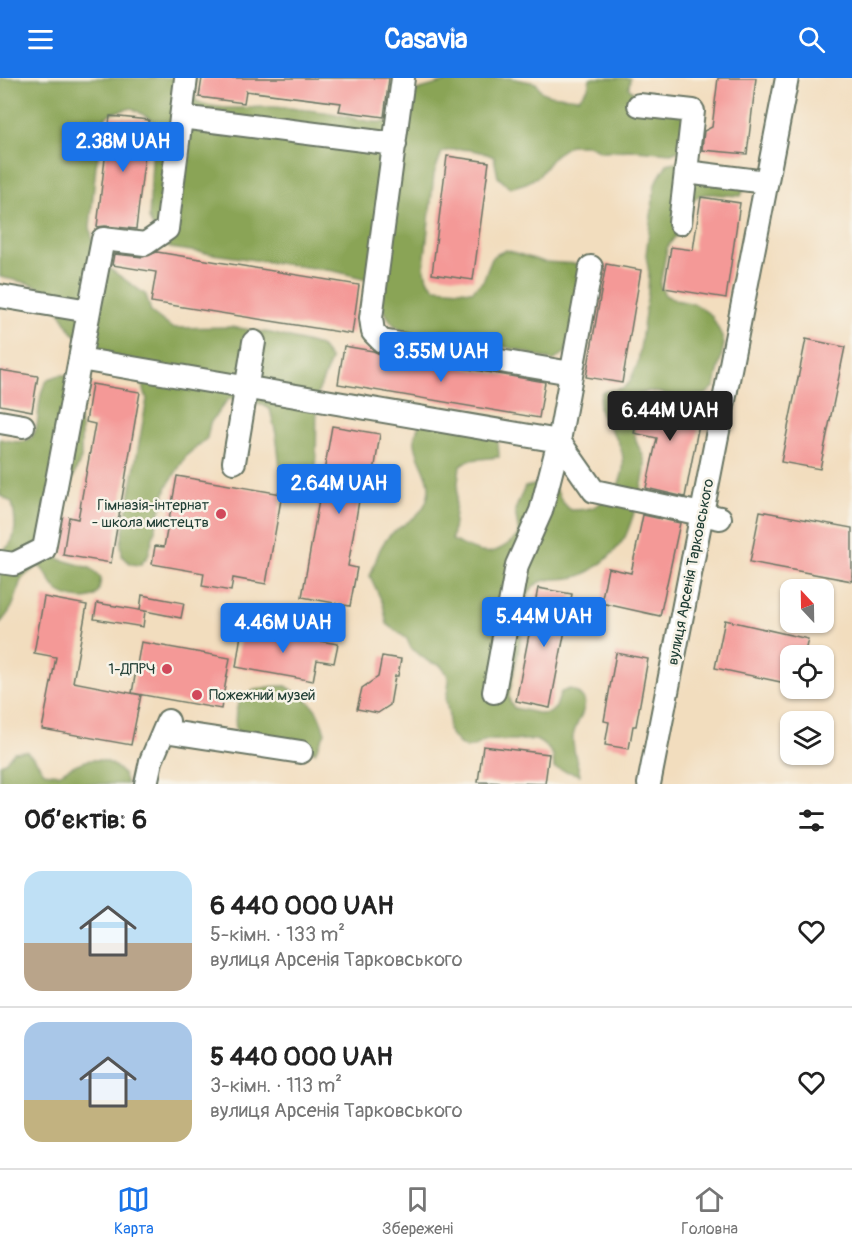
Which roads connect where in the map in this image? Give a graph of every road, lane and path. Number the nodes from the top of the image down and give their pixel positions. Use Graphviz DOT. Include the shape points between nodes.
graph roads {
  1 [pos="186,78"];
  2 [pos="403,78"];
  3 [pos="787,78"];
  4 [pos="639,105"];
  5 [pos="181,117"];
  6 [pos="395,144"];
  7 [pos="686,172"];
  8 [pos="766,182"];
  9 [pos="680,223"];
  10 [pos="591,267"];
  11 [pos="0,296"];
  12 [pos="89,311"];
  13 [pos="254,342"];
  14 [pos="80,359"];
  15 [pos="571,373"];
  16 [pos="246,388"];
  17 [pos="0,422"];
  18 [pos="23,426"];
  19 [pos="559,441"];
  20 [pos="234,462"];
  21 [pos="711,516"];
  22 [pos="0,562"];
  23 [pos="494,692"];
  24 [pos="301,752"];
  25 [pos="146,784"];
  26 [pos="649,784"];
  1 -- 5 [label="street"];
  2 -- 6 [label="street"];
  3 -- 8 [label="street, вулиця Арсенія Тарковського"];
  4 -- 7 [label="street" via="693,111"];
  5 -- 6 [label="street"];
  5 -- 12 [label="street" via="167,230 145,244 103,239"];
  6 -- 15 [label="street" via="371,318 373,332 382,341"];
  7 -- 8 [label="street"];
  7 -- 9 [label="street"];
  8 -- 21 [label="street, вулиця Арсенія Тарковського"];
  10 -- 15 [label="street"];
  11 -- 12 [label="street"];
  12 -- 14 [label="street"];
  13 -- 16 [label="street"];
  14 -- 16 [label="street"];
  14 -- 22 [label="street" via="44,549 14,564"];
  15 -- 19 [label="street"];
  16 -- 19 [label="street"];
  16 -- 20 [label="street"];
  17 -- 18 [label="street"];
  19 -- 21 [label="street" via="594,491"];
  19 -- 23 [label="street" via="541,511 517,565"];
  21 -- 26 [label="street, вулиця Арсенія Тарковського"];
  24 -- 25 [label="street" via="166,726"];
}
